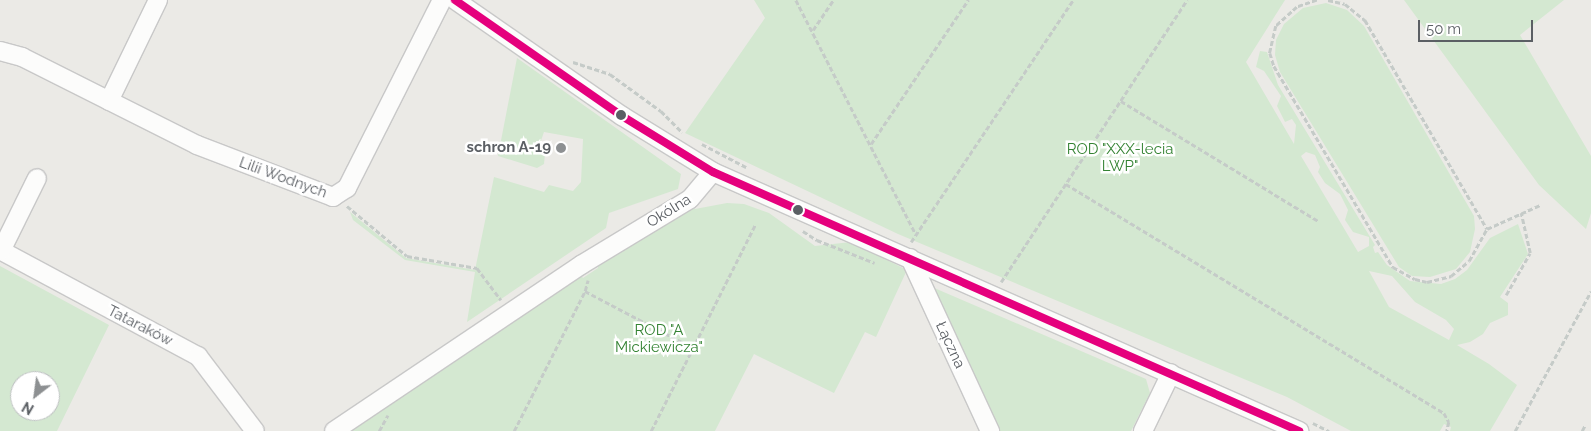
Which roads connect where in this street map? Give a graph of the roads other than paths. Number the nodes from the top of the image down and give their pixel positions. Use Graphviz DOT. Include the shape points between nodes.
graph roads {
  1 [pos="158,0"];
  2 [pos="442,0"];
  3 [pos="455,0"];
  4 [pos="0,51"];
  5 [pos="109,101"];
  6 [pos="713,172"];
  7 [pos="37,178"];
  8 [pos="1,251"];
  9 [pos="910,252"];
  10 [pos="1171,373"];
  11 [pos="1302,425"];
  12 [pos="255,431"];
  13 [pos="334,431"];
  14 [pos="990,431"];
  15 [pos="1143,431"];
  1 -- 5 [label="street"];
  2 -- 5 [label="street, Lilii Wodnych" via="347,188 336,196 325,196 198,145"];
  3 -- 6 [label="street" via="622,116"];
  4 -- 5 [label="street, Lilii Wodnych" via="22,57"];
  6 -- 9 [label="street" via="796,212"];
  6 -- 13 [label="street, Okólna" via="690,199 581,265"];
  7 -- 8 [label="street"];
  8 -- 12 [label="street, Tataraków" via="198,356"];
  9 -- 10 [label="street" via="995,287"];
  9 -- 14 [label="street, Łączna"];
  10 -- 11 [label="street"];
  10 -- 15 [label="street"];
}
